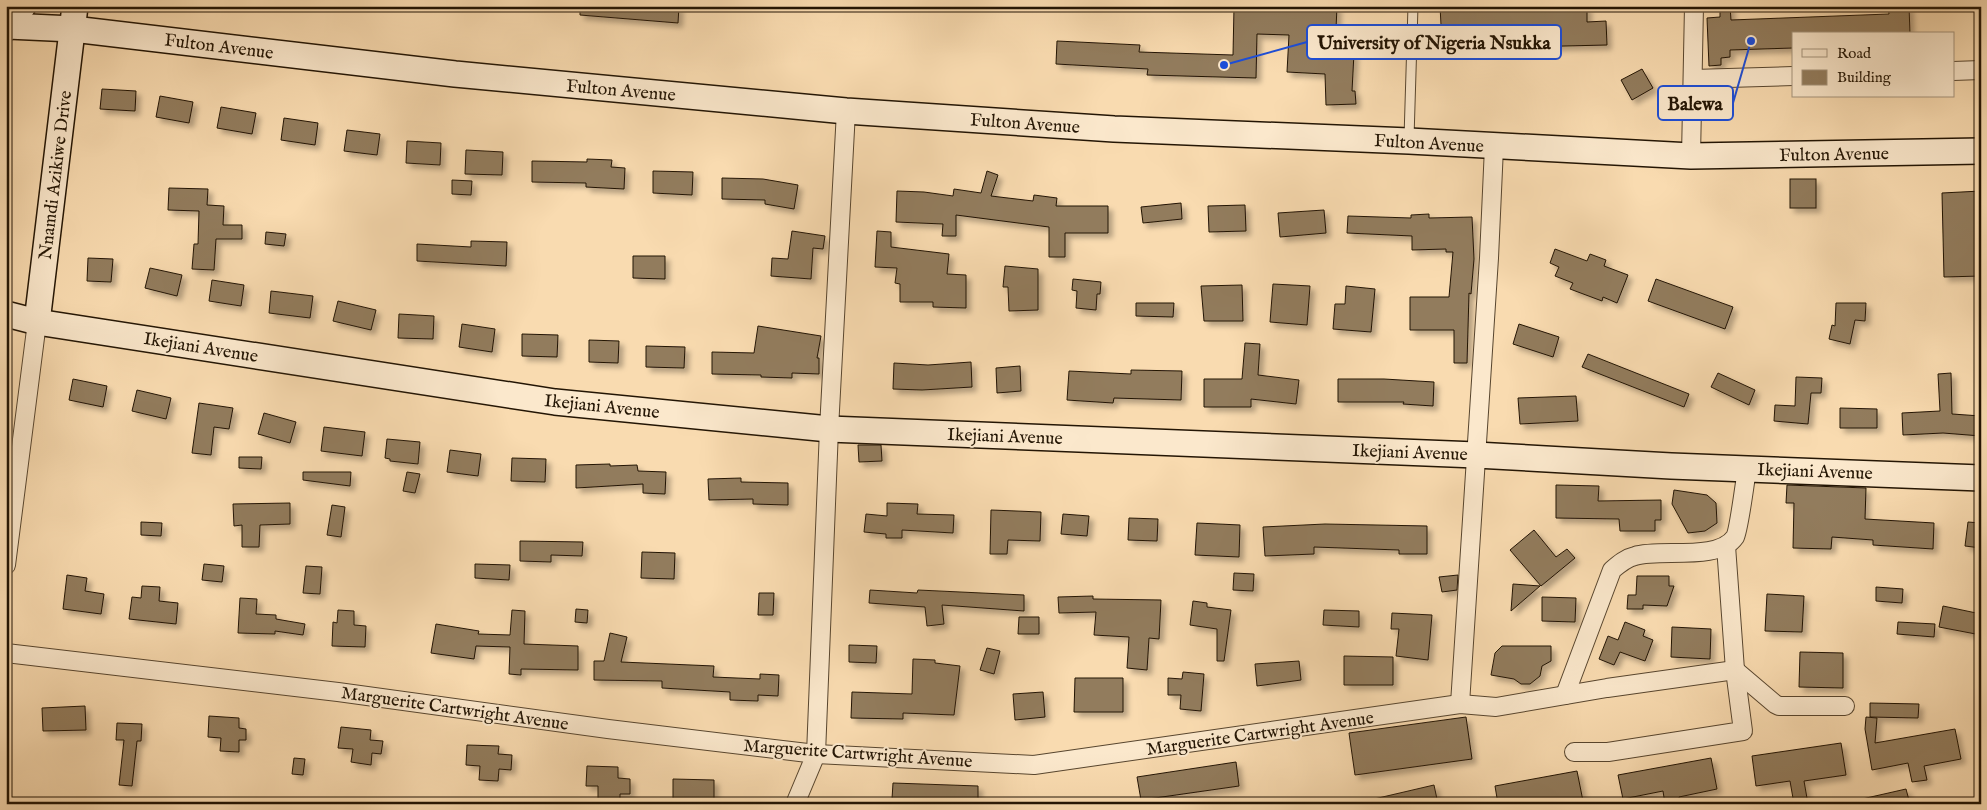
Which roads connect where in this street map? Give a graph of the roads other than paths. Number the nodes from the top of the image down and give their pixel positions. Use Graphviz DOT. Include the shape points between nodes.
graph roads {
  1 [pos="23,6"];
  2 [pos="1413,6"];
  3 [pos="1694,6"];
  4 [pos="74,18"];
  5 [pos="7,27"];
  6 [pos="1954,70"];
  7 [pos="1981,70"];
  8 [pos="1792,76"];
  9 [pos="1692,79"];
  10 [pos="846,111"];
  11 [pos="1409,141"];
  12 [pos="1494,147"];
  13 [pos="1981,151"];
  14 [pos="1691,156"];
  15 [pos="6,314"];
  16 [pos="37,322"];
  17 [pos="828,429"];
  18 [pos="1476,454"];
  19 [pos="1747,469"];
  20 [pos="1981,478"];
  21 [pos="1726,546"];
  22 [pos="6,565"];
  23 [pos="6,653"];
  24 [pos="1735,670"];
  25 [pos="1565,695"];
  26 [pos="1460,704"];
  27 [pos="1845,706"];
  28 [pos="1574,752"];
  29 [pos="816,754"];
  30 [pos="795,804"];
  1 -- 5 [label="street"];
  2 -- 11 [label="lane"];
  3 -- 9 [label="street"];
  4 -- 5 [label="street, Fulton Avenue"];
  4 -- 10 [label="street, Fulton Avenue" via="455,74"];
  4 -- 16 [label="street, Nnamdi Azikiwe Drive"];
  6 -- 7 [label="street"];
  8 -- 9 [label="street"];
  9 -- 14 [label="street"];
  10 -- 11 [label="street, Fulton Avenue" via="1114,129"];
  10 -- 17 [label="street"];
  11 -- 12 [label="street, Fulton Avenue"];
  12 -- 14 [label="street, Fulton Avenue"];
  12 -- 18 [label="street"];
  13 -- 14 [label="street, Fulton Avenue"];
  15 -- 16 [label="street, Ikejiani Avenue"];
  16 -- 17 [label="street, Ikejiani Avenue" via="555,402"];
  16 -- 22 [label="street"];
  17 -- 18 [label="street, Ikejiani Avenue"];
  17 -- 29 [label="street"];
  18 -- 19 [label="street, Ikejiani Avenue"];
  18 -- 26 [label="street"];
  19 -- 20 [label="street, Ikejiani Avenue"];
  19 -- 21 [label="street" via="1736,536"];
  21 -- 24 [label="street"];
  21 -- 25 [label="street" via="1707,551 1636,555 1612,570"];
  23 -- 29 [label="street, Marguerite Cartwright Avenue"];
  24 -- 25 [label="street, Marguerite Cartwright Avenue"];
  24 -- 27 [label="street" via="1779,706"];
  24 -- 28 [label="street" via="1743,731 1608,752"];
  25 -- 26 [label="street, Marguerite Cartwright Avenue" via="1496,707"];
  26 -- 29 [label="street, Marguerite Cartwright Avenue" via="1034,765"];
  29 -- 30 [label="street"];
}
